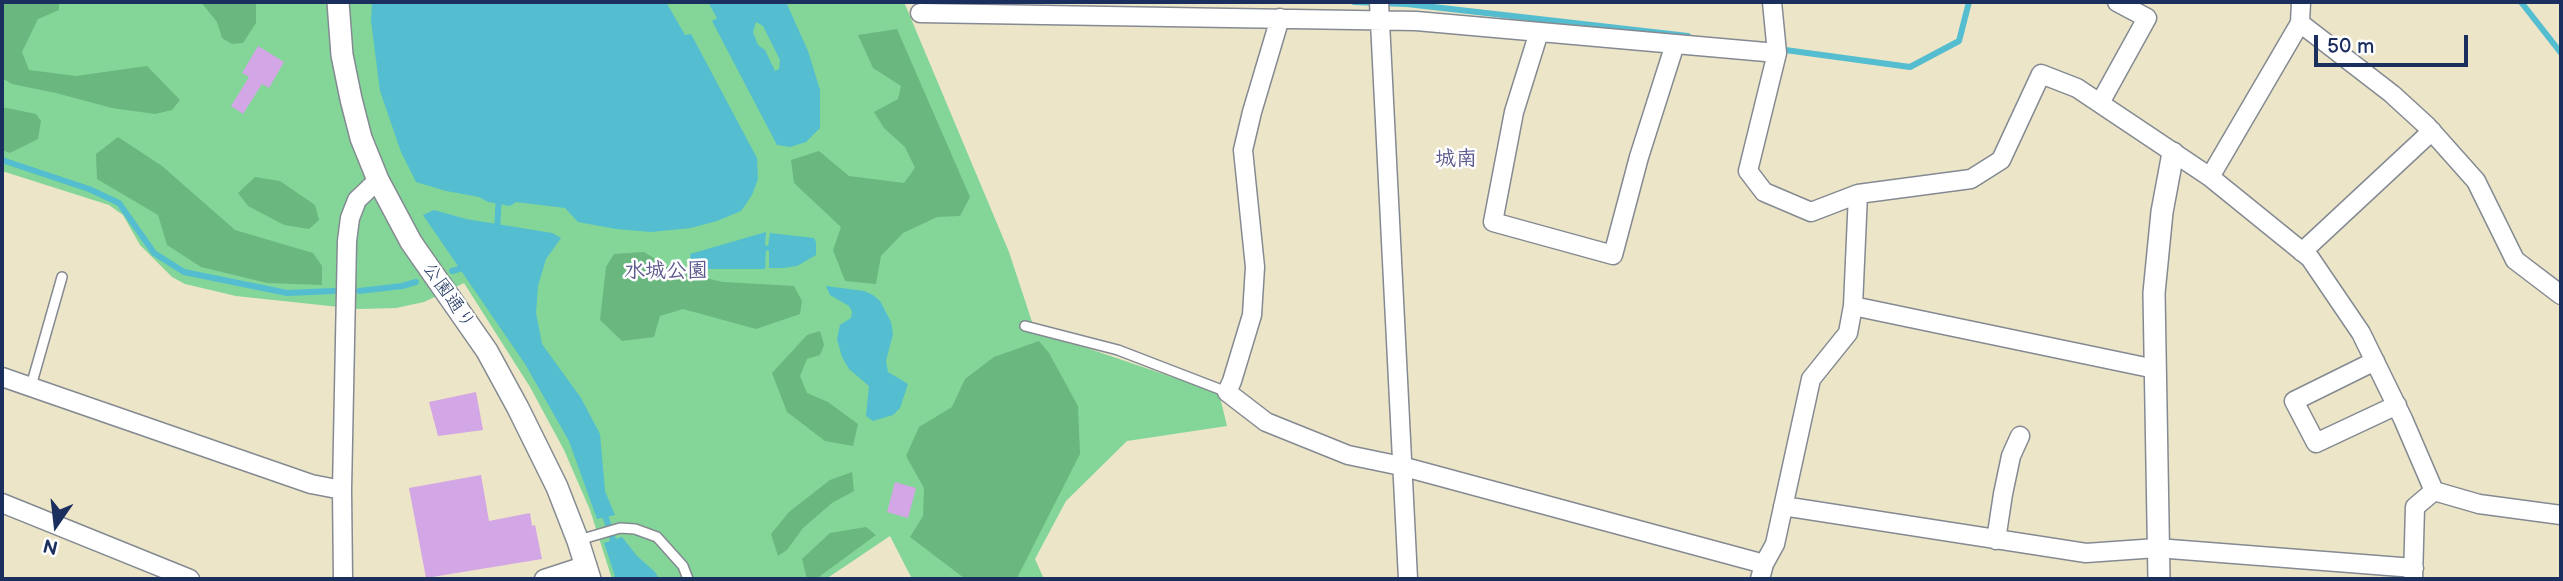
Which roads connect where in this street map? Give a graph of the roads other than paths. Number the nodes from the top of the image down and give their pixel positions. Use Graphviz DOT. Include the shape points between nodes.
graph roads {
  1 [pos="338,2"];
  2 [pos="1201,2"];
  3 [pos="1772,2"];
  4 [pos="2117,2"];
  5 [pos="2301,2"];
  6 [pos="1379,11"];
  7 [pos="920,13"];
  8 [pos="1280,18"];
  9 [pos="1219,19"];
  10 [pos="2300,23"];
  11 [pos="1539,32"];
  12 [pos="1675,44"];
  13 [pos="1777,53"];
  14 [pos="2100,103"];
  15 [pos="2432,131"];
  16 [pos="2173,153"];
  17 [pos="2210,177"];
  18 [pos="378,180"];
  19 [pos="1858,194"];
  20 [pos="2302,252"];
  21 [pos="62,277"];
  22 [pos="2561,295"];
  23 [pos="1853,306"];
  24 [pos="1025,326"];
  25 [pos="2375,360"];
  26 [pos="2155,369"];
  27 [pos="2,377"];
  28 [pos="31,386"];
  29 [pos="1227,392"];
  30 [pos="2396,405"];
  31 [pos="2020,436"];
  32 [pos="1401,466"];
  33 [pos="342,490"];
  34 [pos="2434,491"];
  35 [pos="2,503"];
  36 [pos="1783,506"];
  37 [pos="2561,515"];
  38 [pos="588,538"];
  39 [pos="1996,540"];
  40 [pos="2157,548"];
  41 [pos="1762,571"];
  42 [pos="588,572"];
  43 [pos="2414,574"];
  44 [pos="190,579"];
  45 [pos="343,579"];
  46 [pos="544,579"];
  47 [pos="688,579"];
  48 [pos="1408,579"];
  49 [pos="2159,579"];
  1 -- 18 [label="street, 公園通り" via="351,99"];
  2 -- 9 [label="street"];
  3 -- 13 [label="street"];
  4 -- 14 [label="street" via="2147,18"];
  5 -- 10 [label="street"];
  6 -- 8 [label="street"];
  6 -- 11 [label="street"];
  6 -- 32 [label="street"];
  7 -- 9 [label="street"];
  8 -- 9 [label="street"];
  8 -- 29 [label="street" via="1243,150 1255,267 1252,315"];
  10 -- 15 [label="street"];
  10 -- 17 [label="street"];
  11 -- 12 [label="street"];
  11 -- 12 [label="street" via="1514,113 1493,222 1613,255"];
  12 -- 13 [label="street"];
  13 -- 19 [label="street" via="1748,171 1764,192 1811,212"];
  14 -- 16 [label="street"];
  14 -- 19 [label="street" via="2041,74 2001,160 1971,179"];
  15 -- 20 [label="street"];
  15 -- 22 [label="street" via="2476,181 2515,261"];
  16 -- 17 [label="street"];
  16 -- 26 [label="street" via="2154,293"];
  17 -- 20 [label="street"];
  18 -- 33 [label="street" via="357,200 349,218"];
  18 -- 38 [label="street, 公園通り" via="411,242 487,351"];
  19 -- 23 [label="street"];
  20 -- 25 [label="street" via="2361,333"];
  21 -- 28 [label="lane"];
  23 -- 26 [label="street"];
  23 -- 36 [label="street" via="1848,333 1811,379"];
  24 -- 29 [label="lane" via="1118,350"];
  25 -- 30 [label="street"];
  25 -- 30 [label="street" via="2294,401 2316,443"];
  26 -- 40 [label="street"];
  27 -- 28 [label="street"];
  28 -- 33 [label="street" via="311,484"];
  29 -- 32 [label="street" via="1266,422 1348,455"];
  30 -- 34 [label="street"];
  31 -- 39 [label="street" via="2011,456"];
  32 -- 41 [label="street"];
  32 -- 48 [label="street"];
  33 -- 45 [label="street"];
  34 -- 37 [label="street"];
  34 -- 43 [label="street" via="2415,507"];
  35 -- 44 [label="street"];
  36 -- 39 [label="street"];
  36 -- 41 [label="street" via="1775,544"];
  38 -- 42 [label="street, 公園通り"];
  38 -- 47 [label="lane" via="620,528 657,537 683,566"];
  39 -- 40 [label="street" via="2085,553"];
  40 -- 43 [label="street"];
  40 -- 49 [label="street"];
  42 -- 46 [label="street"];
}
